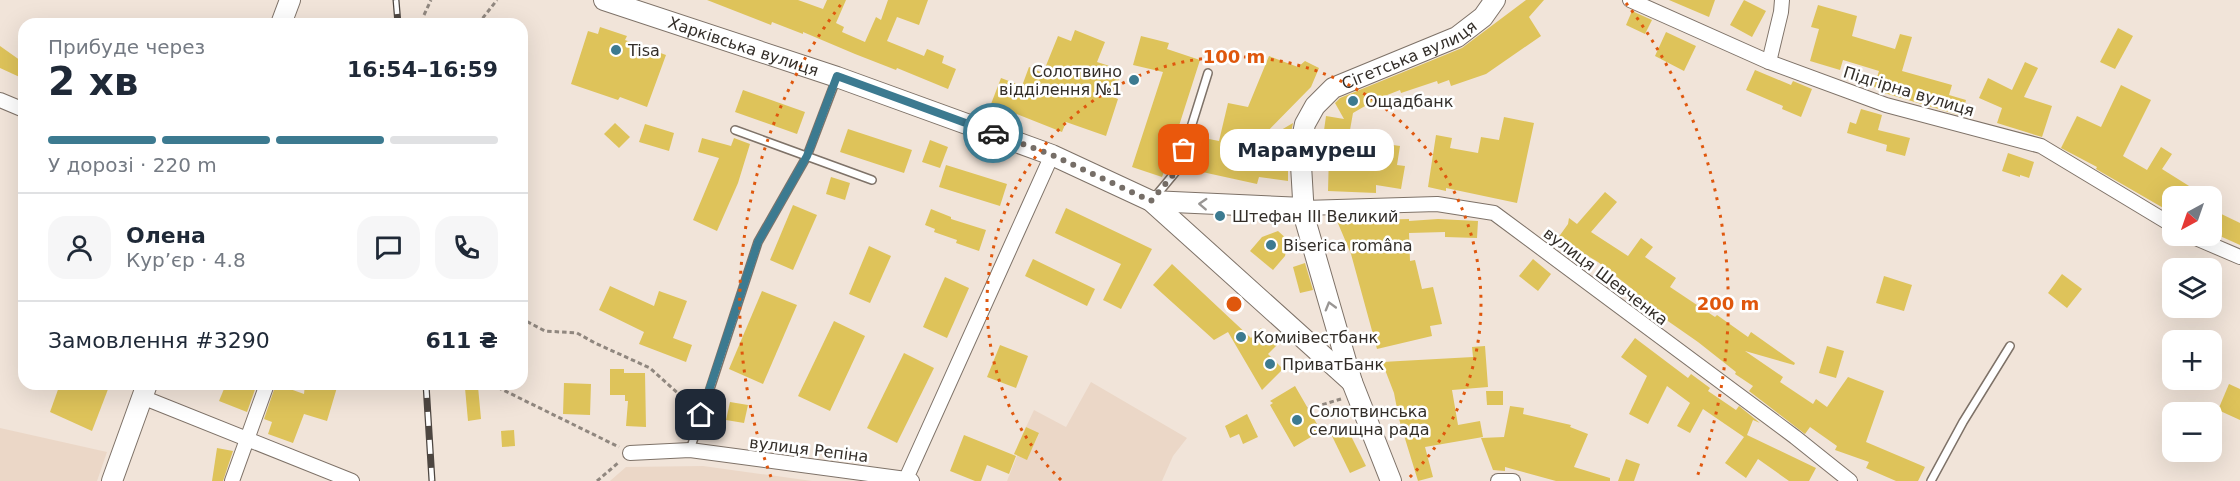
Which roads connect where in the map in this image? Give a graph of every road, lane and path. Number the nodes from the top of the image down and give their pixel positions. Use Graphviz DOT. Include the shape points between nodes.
graph roads {
  1 [pos="290,0"];
  2 [pos="431,0"];
  3 [pos="497,0"];
  4 [pos="604,0"];
  5 [pos="1495,0"];
  6 [pos="1630,0"];
  7 [pos="1782,0"];
  8 [pos="424,15"];
  9 [pos="283,18"];
  10 [pos="483,18"];
  11 [pos="1769,62"];
  12 [pos="1208,73"];
  13 [pos="837,76"];
  14 [pos="0,100"];
  15 [pos="18,108"];
  16 [pos="735,130"];
  17 [pos="1052,155"];
  18 [pos="807,156"];
  19 [pos="872,180"];
  20 [pos="1151,201"];
  21 [pos="1304,208"];
  22 [pos="2162,219"];
  23 [pos="2214,246"];
  24 [pos="2240,257"];
  25 [pos="528,322"];
  26 [pos="2010,346"];
  27 [pos="265,390"];
  28 [pos="504,390"];
  29 [pos="1348,390"];
  30 [pos="144,391"];
  31 [pos="1308,409"];
  32 [pos="701,415"];
  33 [pos="247,439"];
  34 [pos="690,450"];
  35 [pos="630,453"];
  36 [pos="908,480"];
  37 [pos="111,481"];
  38 [pos="232,481"];
  39 [pos="352,481"];
  40 [pos="597,481"];
  41 [pos="1391,481"];
  42 [pos="1498,481"];
  43 [pos="1513,481"];
  44 [pos="1850,481"];
  45 [pos="1931,481"];
  1 -- 9 [label="street"];
  2 -- 8 [label="path"];
  3 -- 10 [label="path"];
  4 -- 13 [label="street, Харківська вулиця"];
  5 -- 21 [label="street, Сігетська вулиця" via="1483,17 1458,37 1333,88 1315,106 1305,124 1300,148"];
  6 -- 11 [label="street, Підгірна вулиця"];
  7 -- 11 [label="street"];
  11 -- 22 [label="street, Підгірна вулиця" via="1886,105 2041,146"];
  12 -- 20 [label="lane" via="1178,169"];
  13 -- 17 [label="street, Харківська вулиця"];
  13 -- 18 [label="lane"];
  14 -- 15 [label="street"];
  16 -- 18 [label="lane"];
  17 -- 20 [label="street, Харківська вулиця"];
  17 -- 36 [label="street"];
  18 -- 19 [label="lane"];
  18 -- 32 [label="lane" via="758,242"];
  21 -- 20 [label="street, Харківська вулиця, one-way"];
  20 -- 29 [label="street, Харківська вулиця"];
  29 -- 21 [label="street, Сігетська вулиця, one-way"];
  21 -- 44 [label="street, вулиця Шевченка" via="1437,204 1494,213"];
  23 -- 24 [label="street"];
  25 -- 32 [label="path" via="545,331 577,333 650,368"];
  26 -- 45 [label="lane"];
  27 -- 33 [label="street"];
  28 -- 35 [label="path"];
  29 -- 31 [label="path"];
  29 -- 41 [label="street, Сігетська вулиця"];
  30 -- 33 [label="street"];
  30 -- 37 [label="street"];
  32 -- 34 [label="lane"];
  33 -- 38 [label="street"];
  33 -- 39 [label="street"];
  34 -- 35 [label="street, вулиця Репіна"];
  34 -- 36 [label="street, вулиця Репіна"];
  35 -- 40 [label="path"];
  42 -- 43 [label="street"];
}
